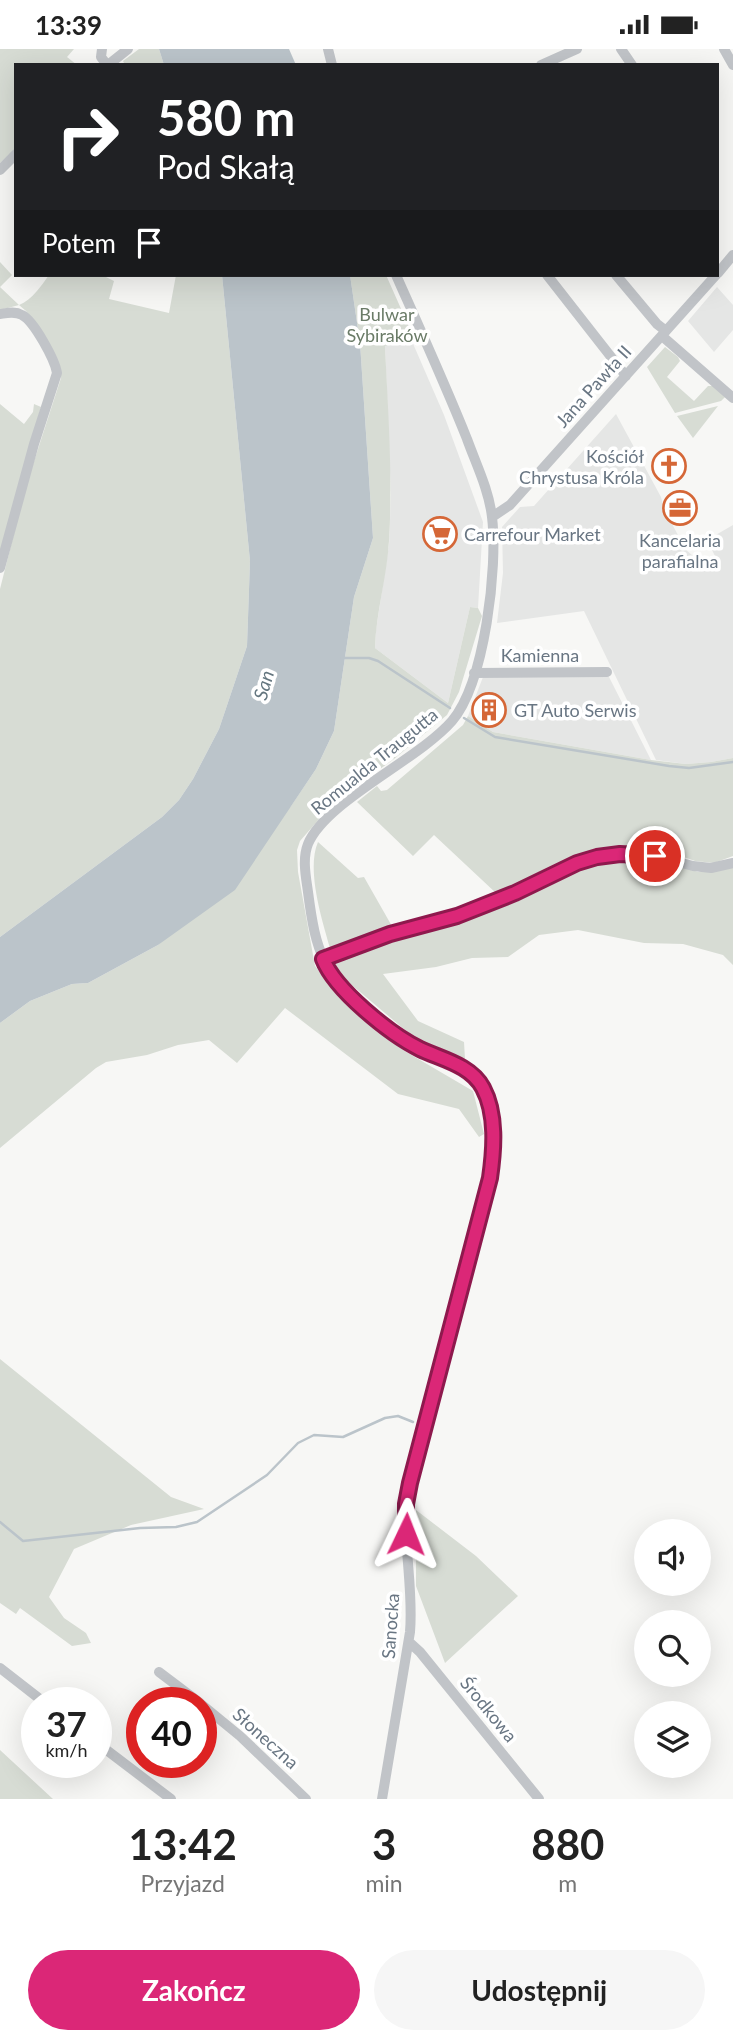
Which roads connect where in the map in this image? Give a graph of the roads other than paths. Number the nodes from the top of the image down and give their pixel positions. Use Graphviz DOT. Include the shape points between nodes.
graph roads {
  1 [pos="128,49"];
  2 [pos="577,49"];
  3 [pos="724,49"];
  4 [pos="110,63"];
  5 [pos="546,63"];
  6 [pos="733,65"];
  7 [pos="14,156"];
  8 [pos="0,170"];
  9 [pos="733,255"];
  10 [pos="719,272"];
  11 [pos="397,277"];
  12 [pos="549,277"];
  13 [pos="618,277"];
  14 [pos="714,277"];
  15 [pos="0,314"];
  16 [pos="664,334"];
  17 [pos="626,376"];
  18 [pos="733,398"];
  19 [pos="492,517"];
  20 [pos="0,568"];
  21 [pos="607,672"];
  22 [pos="474,673"];
  23 [pos="733,863"];
  24 [pos="323,959"];
  25 [pos="409,1642"];
  26 [pos="3,1670"];
  27 [pos="159,1672"];
  28 [pos="25,1687"];
  29 [pos="179,1687"];
  30 [pos="217,1717"];
  31 [pos="112,1754"];
  32 [pos="171,1799"];
  33 [pos="306,1799"];
  34 [pos="382,1799"];
  35 [pos="539,1799"];
  1 -- 4 [label="street"];
  2 -- 5 [label="street"];
  3 -- 6 [label="street"];
  7 -- 8 [label="street"];
  9 -- 10 [label="street, Jana Pawła II"];
  11 -- 19 [label="street, Romualda Traugutta" via="463,429"];
  12 -- 17 [label="street"];
  13 -- 16 [label="street"];
  14 -- 16 [label="street, Jana Pawła II"];
  15 -- 20 [label="street" via="28,319 57,373"];
  16 -- 17 [label="street, Jana Pawła II"];
  16 -- 18 [label="street"];
  17 -- 19 [label="street, Jana Pawła II" via="510,505"];
  19 -- 22 [label="street, Romualda Traugutta" via="491,599"];
  21 -- 22 [label="street, Kamienna"];
  22 -- 24 [label="street, Romualda Traugutta" via="461,708 443,730 347,802 308,844 304,862"];
  23 -- 24 [label="street" via="711,868 655,856 597,857 457,916"];
  24 -- 25 [label="street, Sanocka" via="337,983 396,1035 475,1078 485,1093 491,1121 490,1178 406,1504"];
  25 -- 34 [label="street, Sanocka"];
  25 -- 35 [label="street, Środkowa"];
  26 -- 28 [label="street"];
  27 -- 29 [label="street, Słoneczna"];
  30 -- 33 [label="street, Słoneczna"];
  31 -- 32 [label="street"];
}
